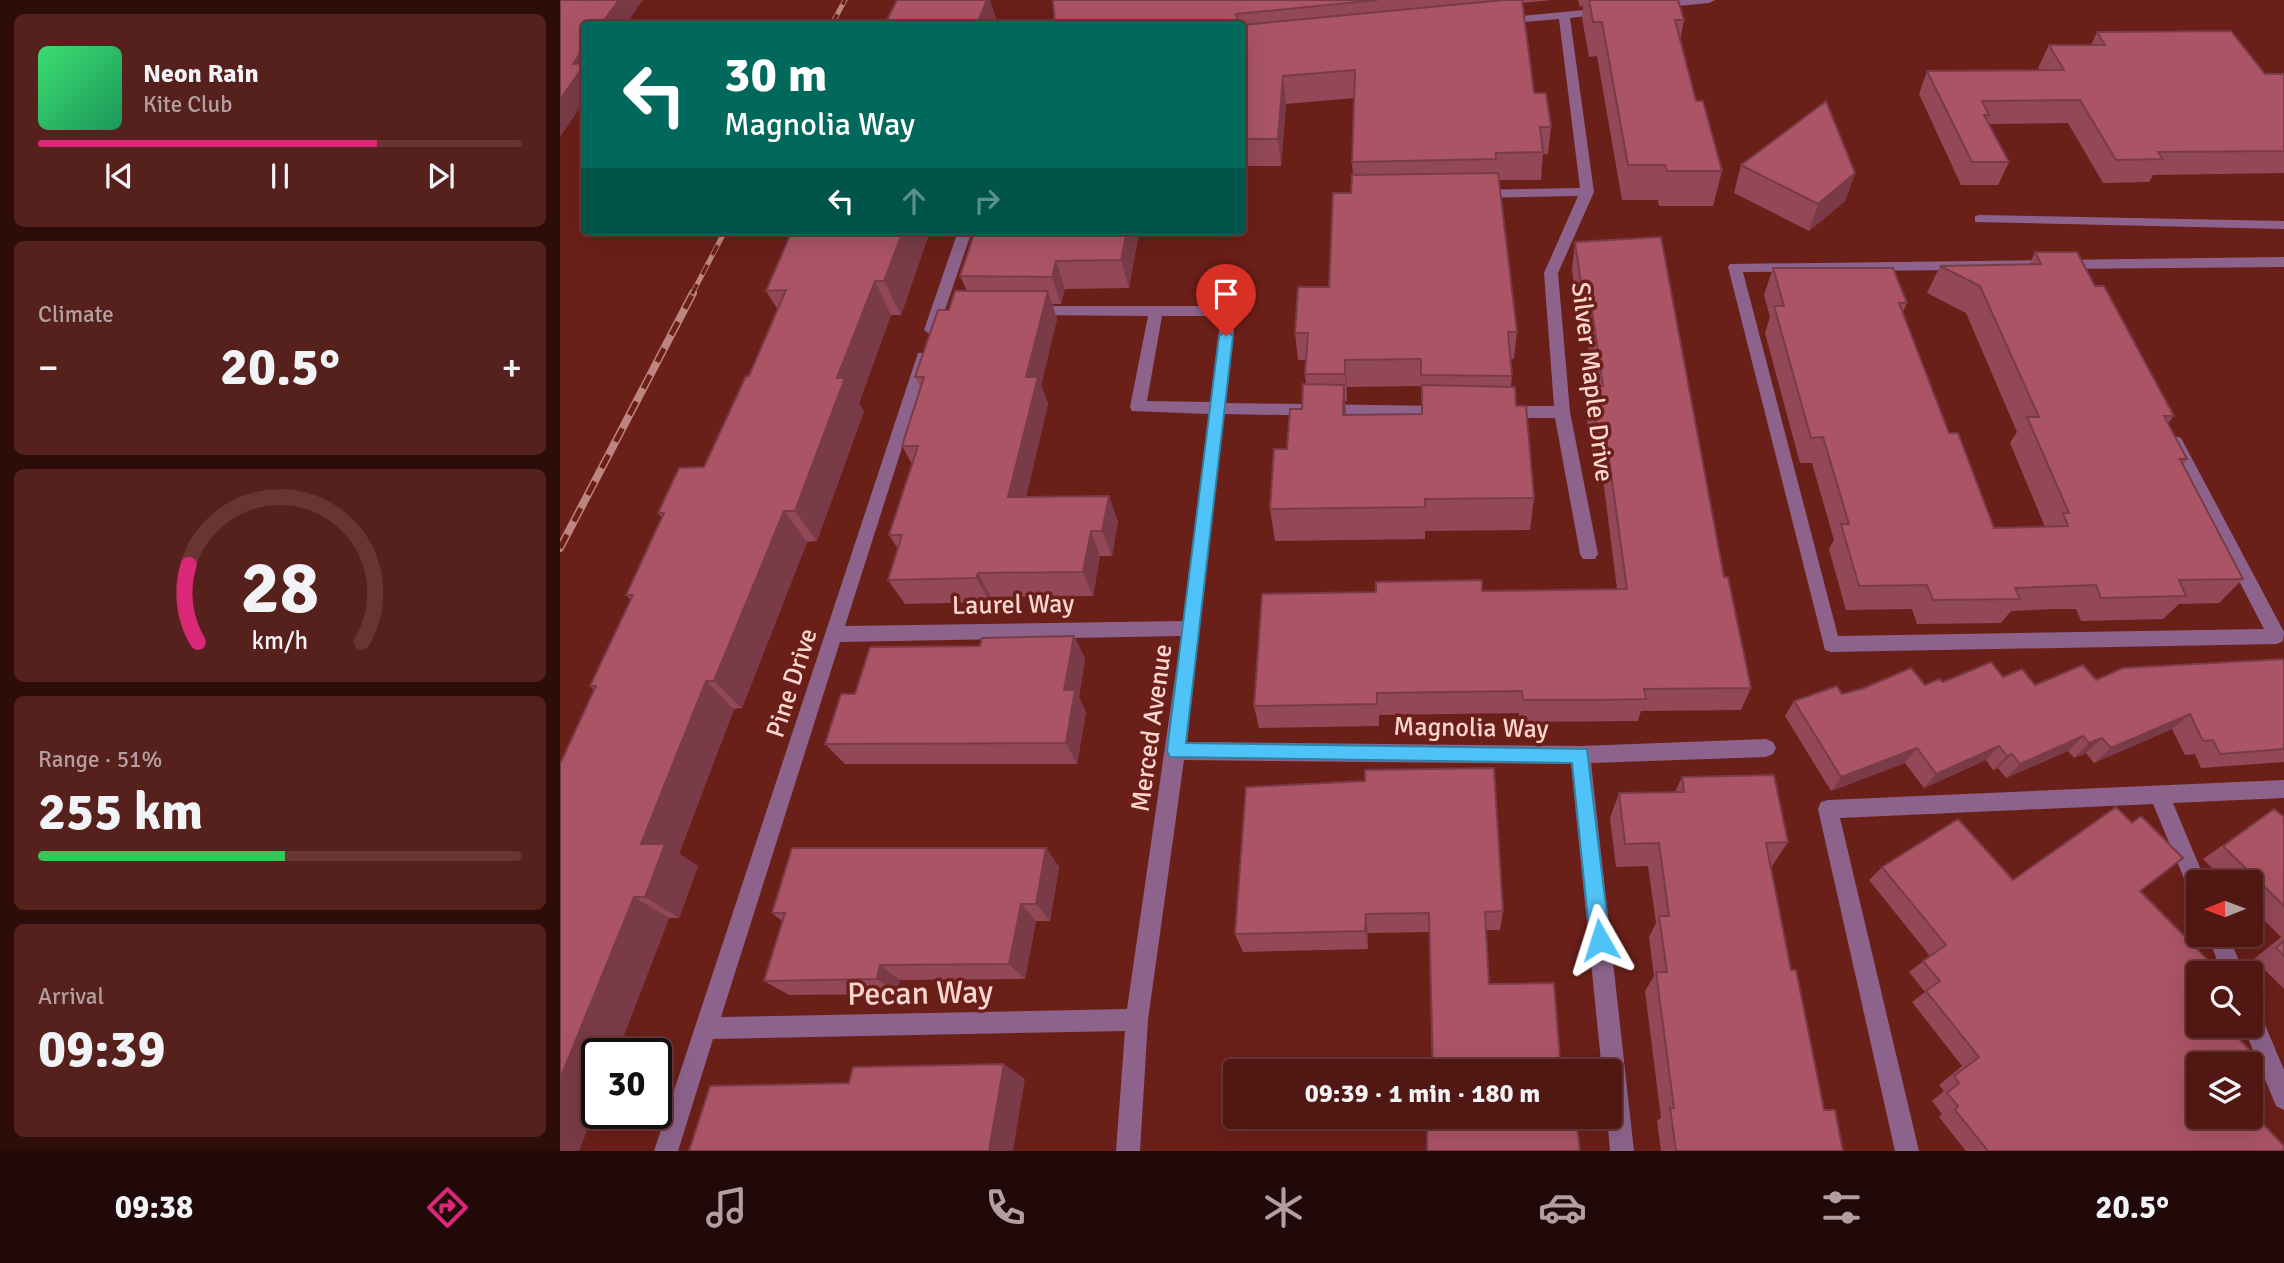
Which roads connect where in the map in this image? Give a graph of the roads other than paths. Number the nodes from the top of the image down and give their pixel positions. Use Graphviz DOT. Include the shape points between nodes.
graph roads {
  1 [pos="1709,0"];
  2 [pos="1643,7"];
  3 [pos="1617,10"];
  4 [pos="1564,15"];
  5 [pos="1484,23"];
  6 [pos="1587,192"];
  7 [pos="1464,194"];
  8 [pos="1980,219"];
  9 [pos="2284,225"];
  10 [pos="964,235"];
  11 [pos="2284,262"];
  12 [pos="1019,311"];
  13 [pos="1156,311"];
  14 [pos="1217,410"];
  15 [pos="1562,412"];
  16 [pos="2170,432"];
  17 [pos="1589,554"];
  18 [pos="1192,628"];
  19 [pos="835,634"];
  20 [pos="1766,748"];
  21 [pos="1176,751"];
  22 [pos="1580,755"];
  23 [pos="2284,789"];
  24 [pos="2159,793"];
  25 [pos="2191,870"];
  26 [pos="1137,1020"];
  27 [pos="705,1028"];
  28 [pos="2259,1038"];
  29 [pos="2284,1098"];
  30 [pos="666,1151"];
  31 [pos="1128,1151"];
  32 [pos="1622,1151"];
  33 [pos="1907,1151"];
  1 -- 2 [label="street"];
  3 -- 4 [label="street"];
  4 -- 5 [label="street"];
  4 -- 6 [label="street"];
  6 -- 7 [label="street"];
  6 -- 15 [label="street, Silver Maple Drive" via="1550,273"];
  8 -- 9 [label="street"];
  10 -- 19 [label="street, Pine Drive" via="944,311"];
  11 -- 16 [label="street" via="2085,270 1735,267 1831,644 2277,636"];
  12 -- 13 [label="street"];
  13 -- 14 [label="street, Merced Avenue" via="1229,311"];
  13 -- 14 [label="street" via="1138,407"];
  14 -- 15 [label="street"];
  14 -- 18 [label="street, Merced Avenue"];
  15 -- 17 [label="street, Silver Maple Drive"];
  18 -- 19 [label="street, Laurel Way"];
  18 -- 21 [label="street, Merced Avenue"];
  19 -- 27 [label="street, Pine Drive"];
  20 -- 22 [label="street, Magnolia Way"];
  21 -- 22 [label="street, Magnolia Way"];
  21 -- 26 [label="street, Merced Avenue"];
  22 -- 32 [label="street"];
  23 -- 24 [label="street"];
  24 -- 25 [label="street"];
  24 -- 33 [label="street" via="1828,808"];
  26 -- 27 [label="street, Pecan Way"];
  26 -- 31 [label="street, Merced Avenue"];
  27 -- 30 [label="street, Pine Drive"];
  28 -- 29 [label="street"];
}
